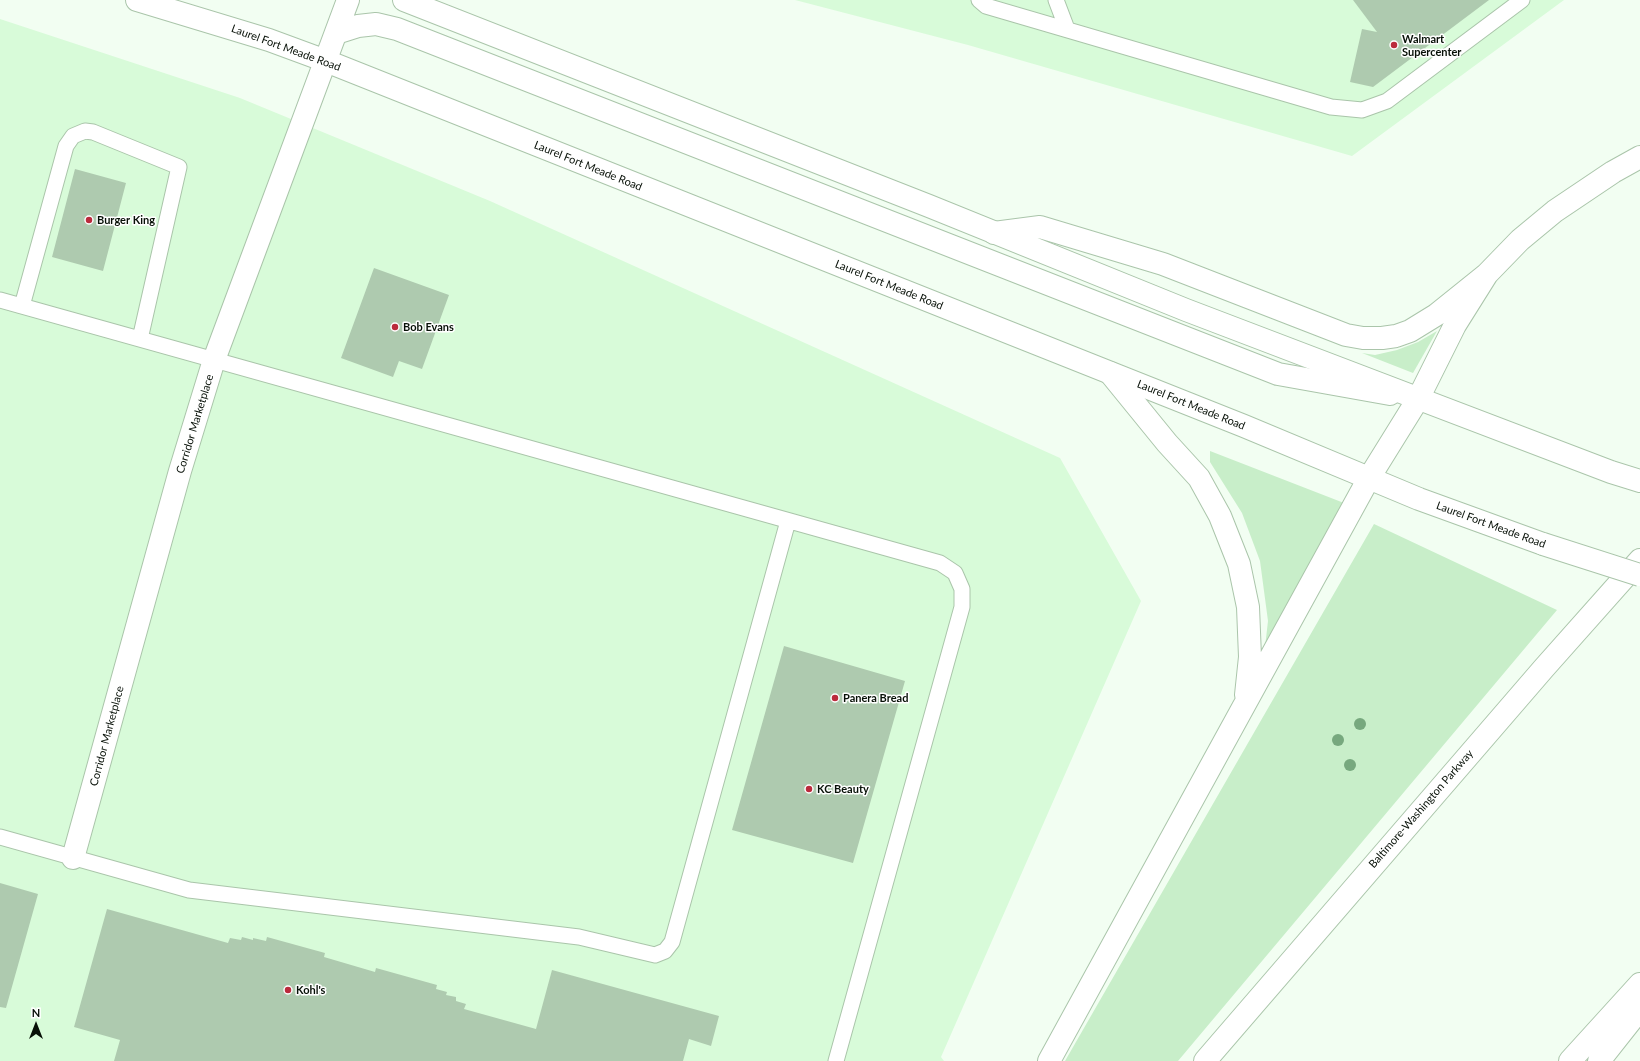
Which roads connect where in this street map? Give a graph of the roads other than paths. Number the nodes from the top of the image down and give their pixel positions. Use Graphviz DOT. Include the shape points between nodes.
graph roads {
  1 [pos="137,0"];
  2 [pos="348,0"];
  3 [pos="404,0"];
  4 [pos="979,0"];
  5 [pos="1056,0"];
  6 [pos="1522,0"];
  7 [pos="1067,29"];
  8 [pos="336,33"];
  9 [pos="326,61"];
  10 [pos="1640,157"];
  11 [pos="994,233"];
  12 [pos="1487,274"];
  13 [pos="0,300"];
  14 [pos="22,306"];
  15 [pos="140,339"];
  16 [pos="214,360"];
  17 [pos="1110,373"];
  18 [pos="1418,399"];
  19 [pos="1369,478"];
  20 [pos="1640,481"];
  21 [pos="788,521"];
  22 [pos="1640,560"];
  23 [pos="1640,575"];
  24 [pos="1244,707"];
  25 [pos="0,837"];
  26 [pos="74,858"];
  27 [pos="1640,984"];
  28 [pos="1640,1009"];
  29 [pos="836,1061"];
  30 [pos="1049,1061"];
  31 [pos="1205,1061"];
  32 [pos="1570,1061"];
  33 [pos="1599,1061"];
  1 -- 9 [label="main road, Laurel Fort Meade Road" via="269,40"];
  2 -- 8 [label="main road, Corridor Marketplace"];
  3 -- 11 [label="main road"];
  4 -- 7 [label="lane" via="986,6"];
  5 -- 7 [label="lane"];
  6 -- 7 [label="lane" via="1387,101 1362,110 1331,108"];
  8 -- 9 [label="main road, Corridor Marketplace"];
  8 -- 18 [label="main road" via="376,24 397,29 1278,374"];
  9 -- 16 [label="main road, Corridor Marketplace"];
  9 -- 17 [label="main road, Laurel Fort Meade Road"];
  10 -- 12 [label="main road" via="1555,211 1520,240"];
  11 -- 12 [label="main road" via="1040,227 1163,264 1335,331 1363,338 1396,336 1410,331 1436,315"];
  11 -- 18 [label="main road"];
  12 -- 18 [label="main road" via="1455,325"];
  13 -- 14 [label="lane"];
  14 -- 15 [label="lane"];
  14 -- 15 [label="lane" via="66,146 74,136 85,131 94,132 179,167"];
  15 -- 16 [label="lane"];
  16 -- 21 [label="lane"];
  16 -- 26 [label="main road, Corridor Marketplace" via="180,471"];
  17 -- 19 [label="main road, Laurel Fort Meade Road"];
  17 -- 24 [label="main road" via="1199,478 1220,516 1239,564 1248,607 1250,657"];
  18 -- 19 [label="main road"];
  18 -- 20 [label="main road"];
  19 -- 23 [label="main road, Laurel Fort Meade Road, bridge" via="1543,544"];
  19 -- 24 [label="main road"];
  21 -- 26 [label="lane" via="672,942 665,951 655,955 579,937 189,890"];
  21 -- 29 [label="lane" via="940,563 955,574 962,589 962,607"];
  22 -- 31 [label="main road, Baltimore-Washington Parkway"];
  24 -- 30 [label="main road"];
  25 -- 26 [label="lane"];
  27 -- 32 [label="main road"];
  28 -- 33 [label="main road"];
}
